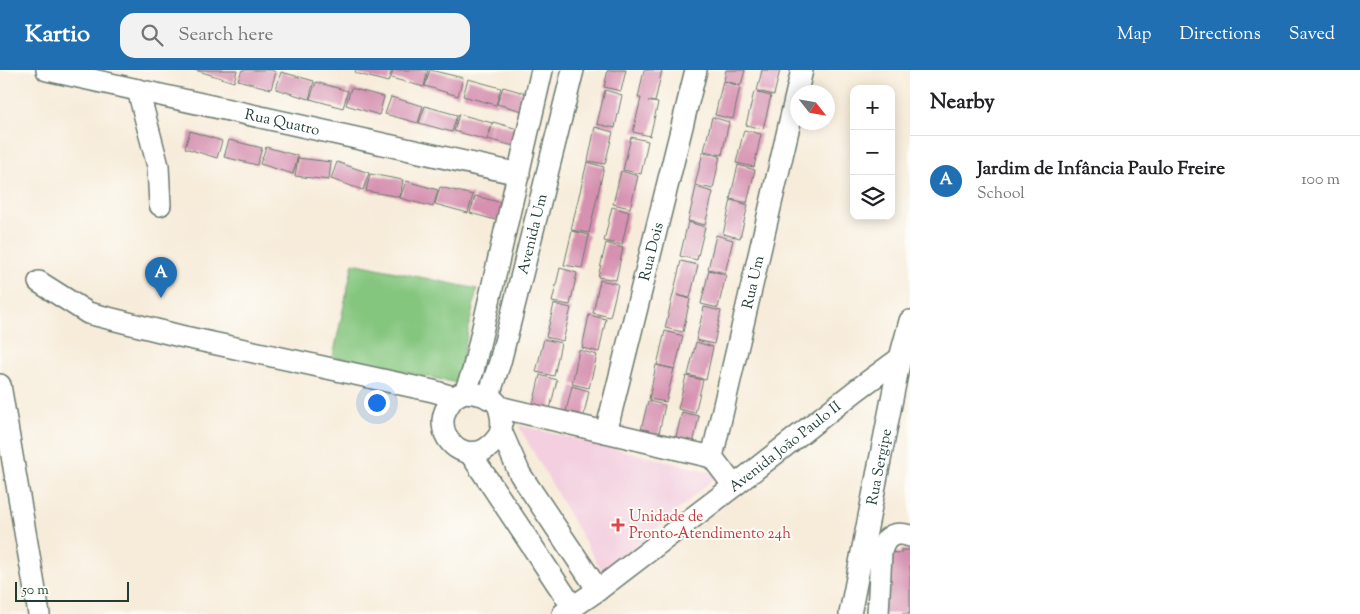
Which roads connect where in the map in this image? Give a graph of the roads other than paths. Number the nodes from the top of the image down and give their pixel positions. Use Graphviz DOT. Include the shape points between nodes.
graph roads {
  1 [pos="47,70"];
  2 [pos="542,70"];
  3 [pos="573,70"];
  4 [pos="696,70"];
  5 [pos="802,70"];
  6 [pos="138,90"];
  7 [pos="519,174"];
  8 [pos="160,205"];
  9 [pos="39,282"];
  10 [pos="910,320"];
  11 [pos="905,354"];
  12 [pos="0,385"];
  13 [pos="459,394"];
  14 [pos="494,402"];
  15 [pos="501,431"];
  16 [pos="606,432"];
  17 [pos="470,453"];
  18 [pos="712,457"];
  19 [pos="734,486"];
  20 [pos="910,536"];
  21 [pos="598,590"];
  22 [pos="568,610"];
  23 [pos="39,614"];
  24 [pos="850,614"];
  25 [pos="878,614"];
  1 -- 6 [label="street, Rua Quatro"];
  2 -- 7 [label="street, Avenida Um"];
  3 -- 14 [label="street, Avenida Um" via="500,362"];
  4 -- 16 [label="street, Rua Dois"];
  5 -- 18 [label="street, Rua Um"];
  6 -- 7 [label="street, Rua Quatro"];
  6 -- 8 [label="street" via="158,166"];
  7 -- 13 [label="street, Avenida Um" via="472,371"];
  9 -- 13 [label="street" via="88,313 433,392"];
  10 -- 11 [label="street, Rua Sergipe"];
  11 -- 19 [label="street, Avenida João Paulo II"];
  11 -- 24 [label="street, Rua Sergipe"];
  12 -- 23 [label="street"];
  13 -- 14 [label="street" via="477,393"];
  13 -- 17 [label="street" via="445,410 443,430 453,446"];
  14 -- 15 [label="street" via="502,421"];
  14 -- 16 [label="street"];
  15 -- 17 [label="street" via="489,448"];
  15 -- 21 [label="street" via="520,474"];
  16 -- 18 [label="street"];
  17 -- 22 [label="street"];
  18 -- 19 [label="street"];
  19 -- 21 [label="street, Avenida João Paulo II"];
  20 -- 25 [label="street" via="890,536 883,544"];
  21 -- 22 [label="street, Avenida João Paulo II"];
}
